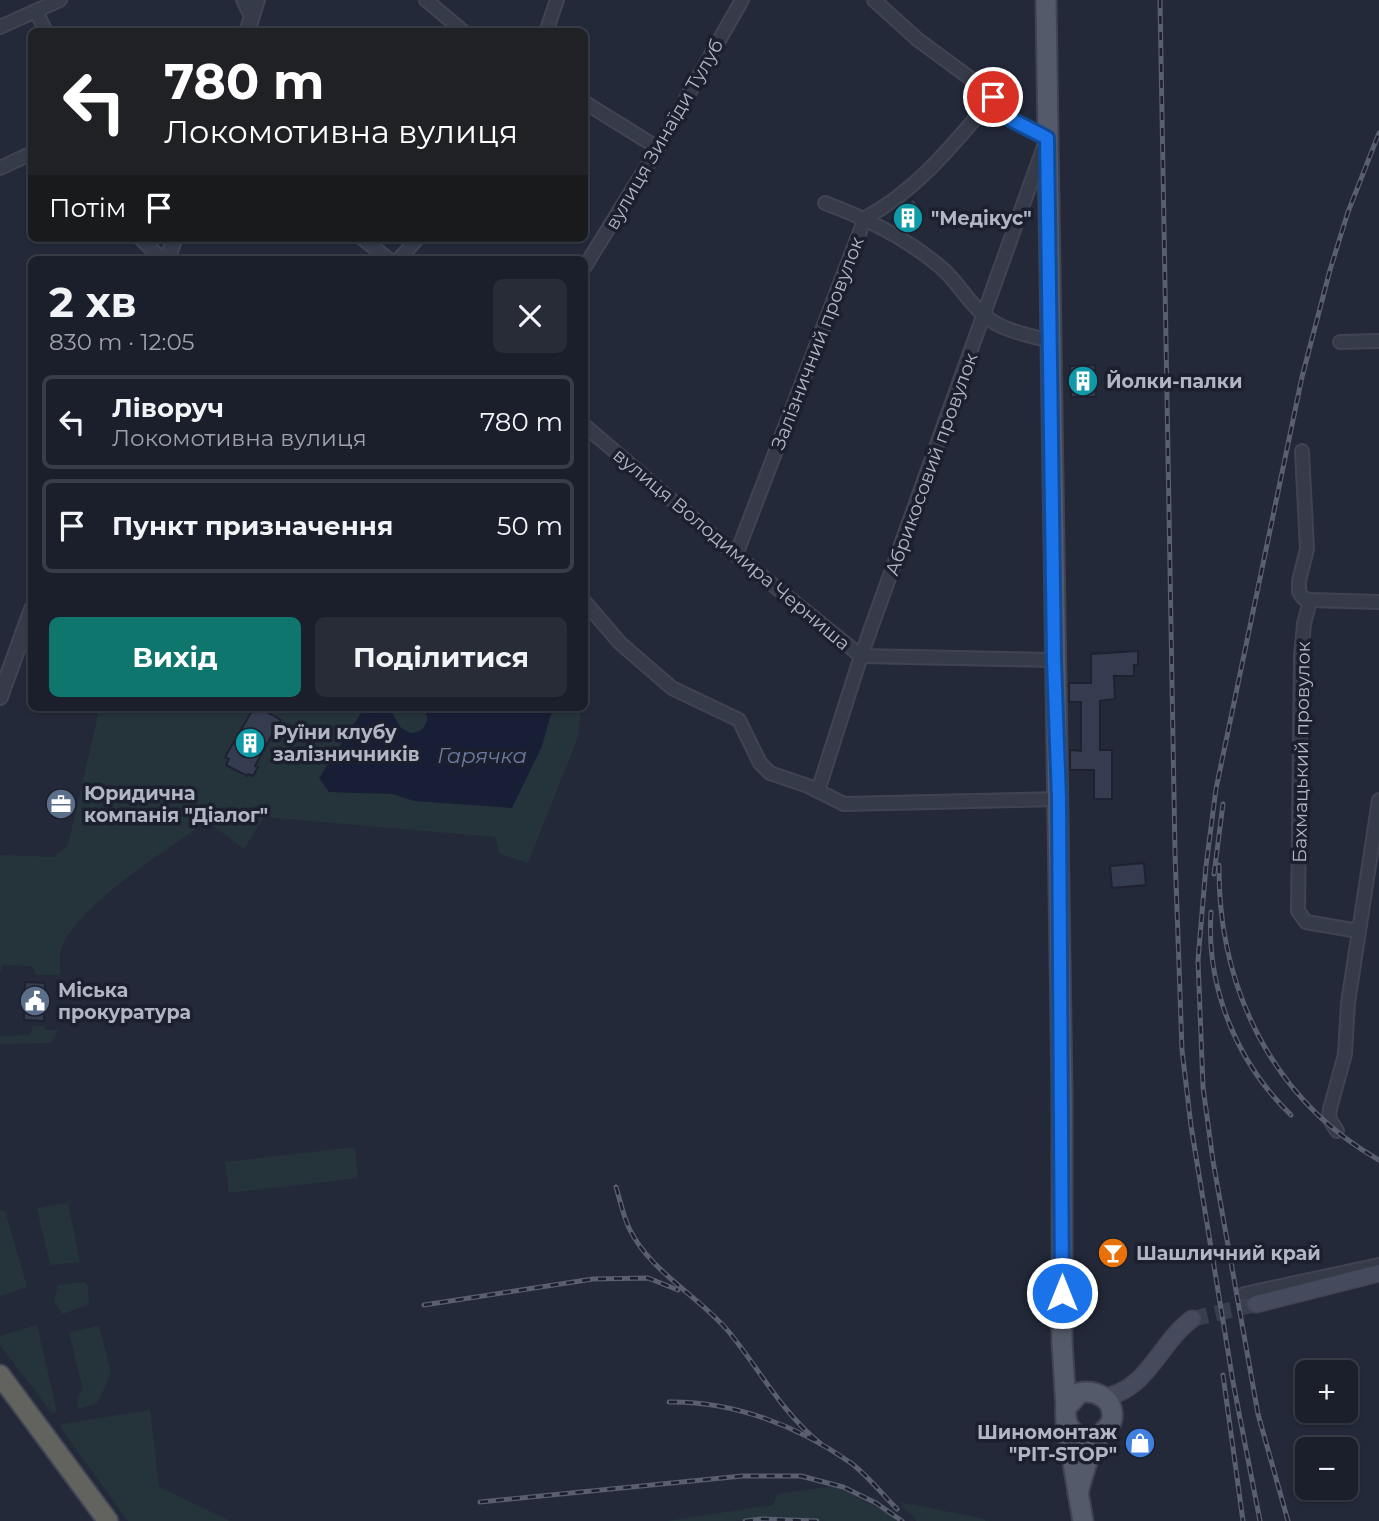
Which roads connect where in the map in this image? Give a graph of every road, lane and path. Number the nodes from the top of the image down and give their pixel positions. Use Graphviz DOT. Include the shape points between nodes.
graph roads {
  1 [pos="60,0"];
  2 [pos="243,0"];
  3 [pos="257,0"];
  4 [pos="426,0"];
  5 [pos="557,0"];
  6 [pos="742,0"];
  7 [pos="874,0"];
  8 [pos="1046,0"];
  9 [pos="36,11"];
  10 [pos="250,25"];
  11 [pos="0,27"];
  12 [pos="44,28"];
  13 [pos="459,28"];
  14 [pos="546,28"];
  15 [pos="993,97"];
  16 [pos="588,104"];
  17 [pos="1047,138"];
  18 [pos="658,148"];
  19 [pos="28,155"];
  20 [pos="0,168"];
  21 [pos="825,203"];
  22 [pos="864,218"];
  23 [pos="144,242"];
  24 [pos="367,242"];
  25 [pos="414,242"];
  26 [pos="159,256"];
  27 [pos="384,256"];
  28 [pos="402,256"];
  29 [pos="588,262"];
  30 [pos="984,316"];
  31 [pos="1050,341"];
  32 [pos="1379,341"];
  33 [pos="1340,342"];
  34 [pos="588,428"];
  35 [pos="1302,451"];
  36 [pos="736,555"];
  37 [pos="1310,600"];
  38 [pos="1379,601"];
  39 [pos="588,606"];
  40 [pos="28,620"];
  41 [pos="861,656"];
  42 [pos="1054,660"];
  43 [pos="0,697"];
  44 [pos="818,790"];
  45 [pos="1059,799"];
  46 [pos="1379,800"];
  47 [pos="1358,931"];
  48 [pos="1336,1131"];
  49 [pos="1379,1265"];
  50 [pos="1379,1273"];
  51 [pos="1250,1299"];
  52 [pos="1062,1319"];
  53 [pos="1192,1319"];
  54 [pos="1149,1369"];
  55 [pos="0,1375"];
  56 [pos="1095,1395"];
  57 [pos="1066,1415"];
  58 [pos="1112,1420"];
  59 [pos="1099,1436"];
  60 [pos="1078,1493"];
  61 [pos="108,1521"];
  62 [pos="1083,1521"];
  1 -- 9 [label="street"];
  2 -- 10 [label="street"];
  3 -- 10 [label="street"];
  4 -- 13 [label="street"];
  5 -- 14 [label="street"];
  6 -- 18 [label="street, вулиця Зинаїди Тулуб"];
  7 -- 15 [label="street"];
  8 -- 17 [label="main road"];
  9 -- 11 [label="street"];
  9 -- 12 [label="street"];
  15 -- 17 [label="street" via="1012,120"];
  15 -- 22 [label="street, Залізничний провулок" via="938,161 891,204"];
  16 -- 18 [label="street"];
  17 -- 30 [label="street, Абрикосовий провулок"];
  17 -- 31 [label="main road"];
  18 -- 29 [label="street, вулиця Зинаїди Тулуб"];
  19 -- 20 [label="street"];
  21 -- 22 [label="street"];
  22 -- 30 [label="street" via="945,272"];
  22 -- 36 [label="street, Залізничний провулок"];
  23 -- 26 [label="street"];
  24 -- 27 [label="street"];
  25 -- 28 [label="street"];
  30 -- 31 [label="street" via="1001,327"];
  30 -- 41 [label="street, Абрикосовий провулок"];
  31 -- 42 [label="main road"];
  32 -- 33 [label="street"];
  34 -- 36 [label="street, вулиця Володимира Черниша"];
  35 -- 37 [label="street, Бахмацький провулок" via="1307,549 1299,592"];
  36 -- 41 [label="street, вулиця Володимира Черниша"];
  37 -- 38 [label="street"];
  37 -- 47 [label="street, Бахмацький провулок" via="1301,655 1298,911 1306,922"];
  39 -- 44 [label="street" via="620,643 672,688 738,720 770,773"];
  40 -- 43 [label="street"];
  41 -- 42 [label="street, вулиця Володимира Черниша"];
  41 -- 44 [label="street, Абрикосовий провулок"];
  42 -- 45 [label="main road"];
  44 -- 45 [label="street" via="844,804"];
  45 -- 52 [label="main road"];
  46 -- 47 [label="street"];
  47 -- 48 [label="street" via="1345,1054 1329,1118"];
  49 -- 51 [label="street"];
  50 -- 51 [label="main road"];
  52 -- 56 [label="main road" via="1074,1374"];
  52 -- 57 [label="main road"];
  53 -- 54 [label="main road" via="1171,1337"];
  54 -- 56 [label="main road" via="1127,1389"];
  54 -- 58 [label="main road"];
  55 -- 61 [label="highway"];
  56 -- 57 [label="main road" via="1074,1397"];
  56 -- 58 [label="main road" via="1111,1407"];
  57 -- 59 [label="main road" via="1076,1435"];
  57 -- 60 [label="main road"];
  58 -- 59 [label="main road"];
  59 -- 60 [label="main road"];
  60 -- 62 [label="main road"];
}
